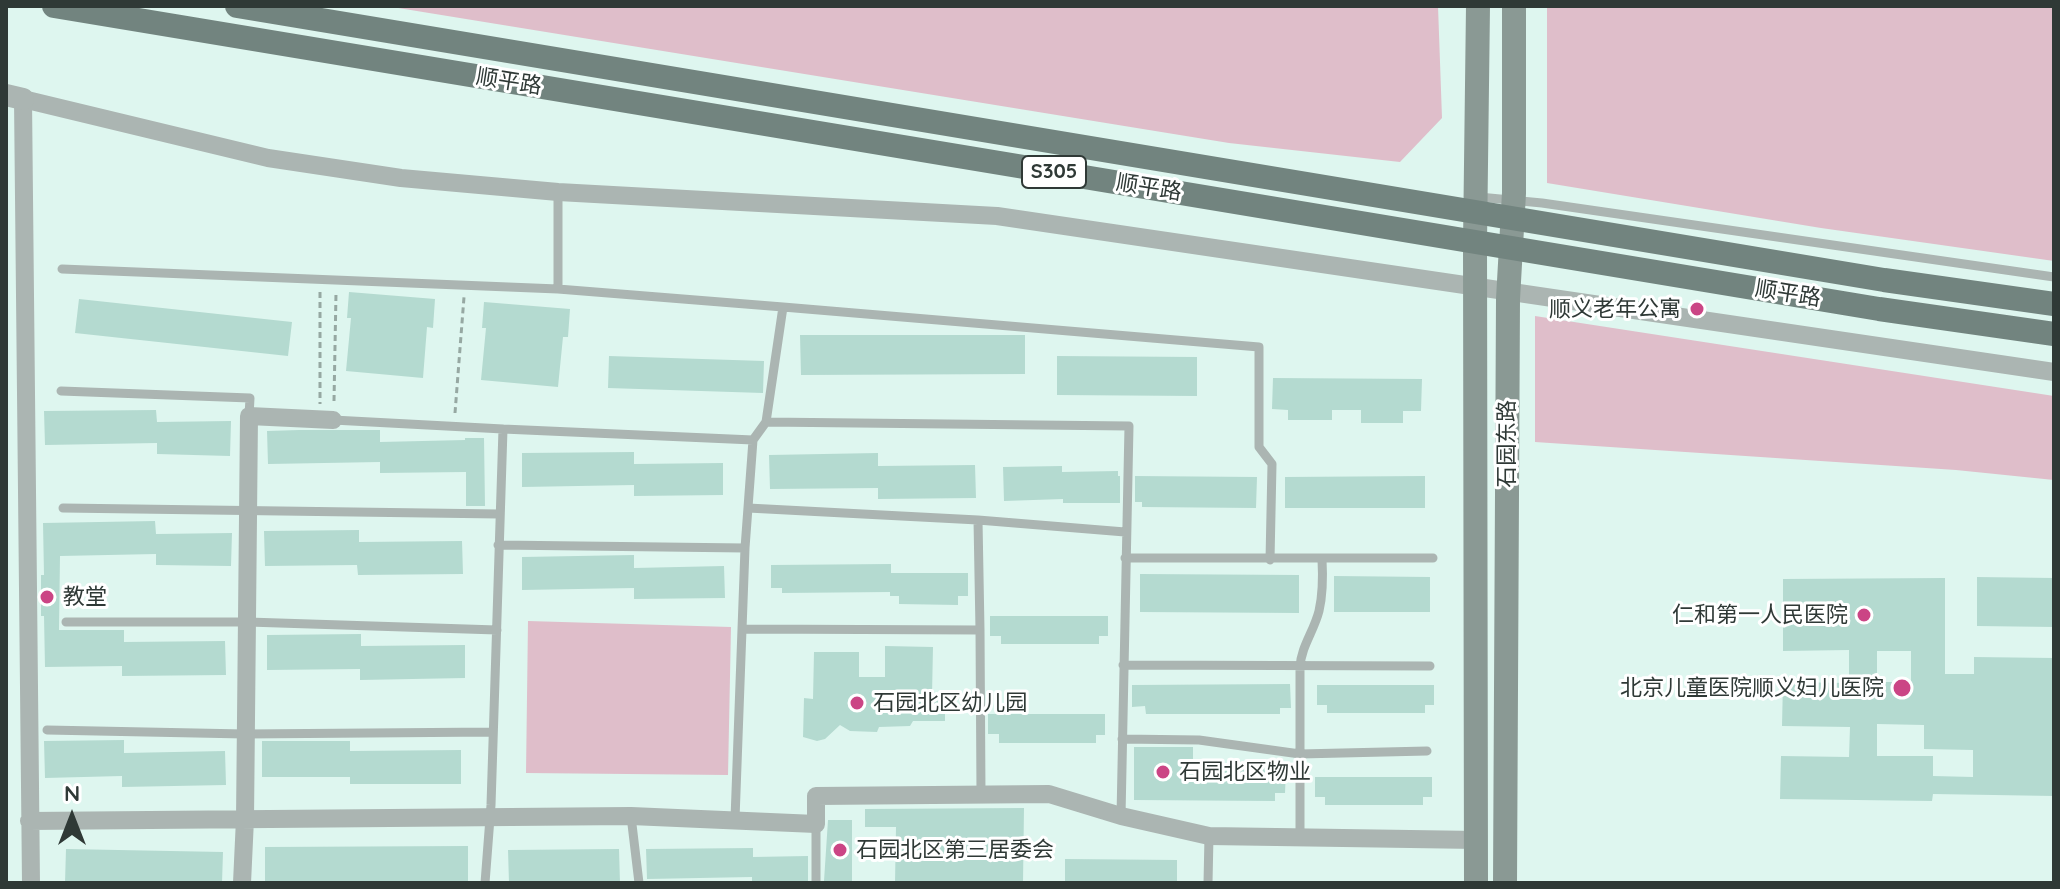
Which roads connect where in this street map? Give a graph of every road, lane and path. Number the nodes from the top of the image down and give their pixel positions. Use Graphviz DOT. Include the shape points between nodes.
graph roads {
  1 [pos="54,6"];
  2 [pos="237,6"];
  3 [pos="1478,6"];
  4 [pos="1514,6"];
  5 [pos="14,97"];
  6 [pos="558,192"];
  7 [pos="1476,205"];
  8 [pos="1512,209"];
  9 [pos="1475,243"];
  10 [pos="1509,248"];
  11 [pos="62,269"];
  12 [pos="2054,277"];
  13 [pos="464,285"];
  14 [pos="1475,287"];
  15 [pos="320,288"];
  16 [pos="336,289"];
  17 [pos="558,289"];
  18 [pos="1508,292"];
  19 [pos="2054,304"];
  20 [pos="783,307"];
  21 [pos="2054,334"];
  22 [pos="2054,372"];
  23 [pos="61,391"];
  24 [pos="249,416"];
  25 [pos="327,420"];
  26 [pos="766,422"];
  27 [pos="454,425"];
  28 [pos="503,429"];
  29 [pos="25,438"];
  30 [pos="6,439"];
  31 [pos="753,440"];
  32 [pos="6,473"];
  33 [pos="26,473"];
  34 [pos="63,508"];
  35 [pos="748,508"];
  36 [pos="249,510"];
  37 [pos="499,514"];
  38 [pos="978,520"];
  39 [pos="1125,532"];
  40 [pos="498,545"];
  41 [pos="745,548"];
  42 [pos="1125,558"];
  43 [pos="1433,558"];
  44 [pos="1322,559"];
  45 [pos="1270,560"];
  46 [pos="66,622"];
  47 [pos="248,622"];
  48 [pos="743,629"];
  49 [pos="497,630"];
  50 [pos="980,630"];
  51 [pos="1123,665"];
  52 [pos="1430,666"];
  53 [pos="1300,667"];
  54 [pos="47,730"];
  55 [pos="493,732"];
  56 [pos="245,734"];
  57 [pos="1122,739"];
  58 [pos="1427,751"];
  59 [pos="1300,754"];
  60 [pos="981,795"];
  61 [pos="490,816"];
  62 [pos="631,816"];
  63 [pos="1121,816"];
  64 [pos="245,819"];
  65 [pos="735,819"];
  66 [pos="29,821"];
  67 [pos="816,824"];
  68 [pos="1209,836"];
  69 [pos="1300,838"];
  70 [pos="1477,840"];
  71 [pos="31,883"];
  72 [pos="242,883"];
  73 [pos="485,883"];
  74 [pos="639,883"];
  75 [pos="816,883"];
  76 [pos="1208,883"];
  77 [pos="1476,883"];
  78 [pos="1505,883"];
  1 -- 9 [label="main road, 顺平路 / S305"];
  2 -- 7 [label="main road, 顺平路 / S305"];
  3 -- 7 [label="main road, 石园东路"];
  4 -- 8 [label="main road, 石园东路"];
  5 -- 6 [label="street" via="268,158 401,178"];
  5 -- 29 [label="street"];
  6 -- 14 [label="street" via="997,216"];
  6 -- 17 [label="lane"];
  7 -- 8 [label="main road, 顺平路 / S305"];
  7 -- 9 [label="main road, 石园东路"];
  8 -- 10 [label="main road, 石园东路"];
  8 -- 12 [label="lane"];
  8 -- 19 [label="main road, 顺平路 / S305" via="1884,280"];
  9 -- 10 [label="main road, 顺平路 / S305"];
  9 -- 14 [label="main road, 石园东路"];
  10 -- 18 [label="main road, 石园东路"];
  10 -- 21 [label="main road, 顺平路 / S305"];
  11 -- 13 [label="lane"];
  13 -- 17 [label="lane"];
  13 -- 27 [label="path"];
  14 -- 18 [label="street"];
  14 -- 70 [label="main road, 石园东路"];
  15 -- 25 [label="path"];
  16 -- 25 [label="path"];
  17 -- 20 [label="lane"];
  18 -- 22 [label="street"];
  18 -- 78 [label="main road, 石园东路"];
  20 -- 26 [label="lane"];
  20 -- 45 [label="lane" via="1259,347 1259,447 1272,464"];
  23 -- 24 [label="lane" via="250,398"];
  24 -- 25 [label="street"];
  24 -- 36 [label="street"];
  25 -- 27 [label="lane"];
  26 -- 31 [label="lane"];
  26 -- 39 [label="lane" via="1129,426"];
  27 -- 28 [label="lane"];
  28 -- 31 [label="lane"];
  28 -- 37 [label="lane"];
  29 -- 30 [label="street"];
  29 -- 33 [label="street"];
  31 -- 35 [label="lane"];
  32 -- 33 [label="street"];
  33 -- 66 [label="street"];
  34 -- 36 [label="lane"];
  35 -- 38 [label="lane"];
  35 -- 41 [label="lane"];
  36 -- 37 [label="lane"];
  36 -- 47 [label="street"];
  37 -- 40 [label="lane"];
  38 -- 39 [label="lane"];
  38 -- 50 [label="lane"];
  39 -- 42 [label="lane"];
  40 -- 41 [label="lane"];
  40 -- 49 [label="lane"];
  41 -- 48 [label="lane"];
  42 -- 45 [label="lane"];
  42 -- 51 [label="lane"];
  43 -- 44 [label="lane"];
  44 -- 45 [label="lane"];
  44 -- 53 [label="lane" via="1318,614"];
  46 -- 47 [label="lane"];
  47 -- 49 [label="lane"];
  47 -- 56 [label="street"];
  48 -- 50 [label="lane"];
  48 -- 65 [label="lane"];
  49 -- 55 [label="lane"];
  50 -- 60 [label="lane"];
  51 -- 53 [label="lane"];
  51 -- 57 [label="lane"];
  52 -- 53 [label="lane"];
  53 -- 59 [label="lane"];
  54 -- 56 [label="lane"];
  55 -- 56 [label="lane"];
  55 -- 61 [label="lane"];
  56 -- 64 [label="street"];
  57 -- 59 [label="lane" via="1199,740"];
  57 -- 63 [label="lane"];
  58 -- 59 [label="lane"];
  59 -- 69 [label="lane"];
  60 -- 63 [label="street" via="1049,794"];
  60 -- 67 [label="street" via="816,796"];
  61 -- 62 [label="street"];
  61 -- 64 [label="street"];
  61 -- 73 [label="lane"];
  62 -- 65 [label="street"];
  62 -- 74 [label="lane"];
  63 -- 68 [label="street"];
  64 -- 66 [label="street"];
  64 -- 72 [label="street"];
  65 -- 67 [label="street"];
  66 -- 71 [label="street"];
  67 -- 75 [label="lane"];
  68 -- 69 [label="street"];
  68 -- 76 [label="lane"];
  69 -- 70 [label="street"];
  70 -- 77 [label="main road, 石园东路"];
}
